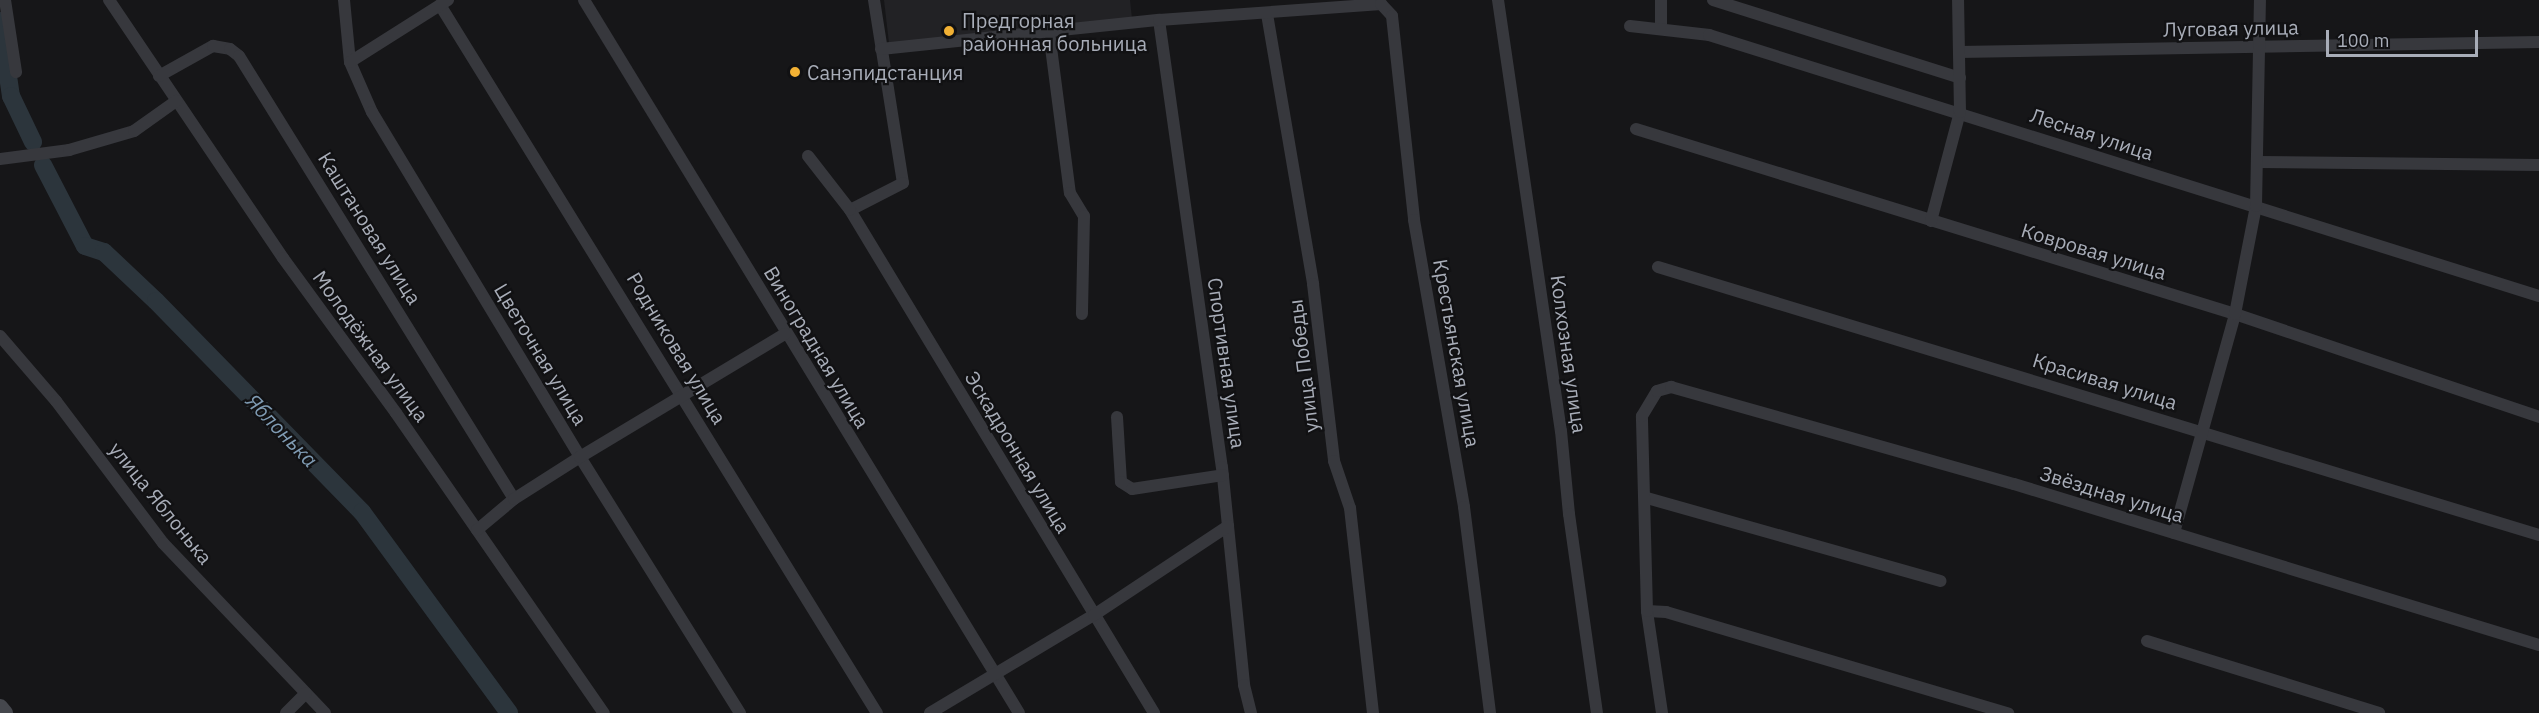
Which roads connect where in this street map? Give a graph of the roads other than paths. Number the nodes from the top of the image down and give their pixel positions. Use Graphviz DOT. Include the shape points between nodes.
graph roads {
  1 [pos="5,0"];
  2 [pos="109,0"];
  3 [pos="344,0"];
  4 [pos="585,0"];
  5 [pos="874,0"];
  6 [pos="1498,0"];
  7 [pos="1661,0"];
  8 [pos="1713,0"];
  9 [pos="1958,0"];
  10 [pos="2260,0"];
  11 [pos="444,3"];
  12 [pos="1267,14"];
  13 [pos="1159,20"];
  14 [pos="1630,26"];
  15 [pos="1661,28"];
  16 [pos="1049,32"];
  17 [pos="2539,42"];
  18 [pos="2259,47"];
  19 [pos="880,49"];
  20 [pos="1959,52"];
  21 [pos="350,62"];
  22 [pos="16,72"];
  23 [pos="159,76"];
  24 [pos="1960,78"];
  25 [pos="176,101"];
  26 [pos="1960,112"];
  27 [pos="1636,129"];
  28 [pos="808,156"];
  29 [pos="0,159"];
  30 [pos="2257,162"];
  31 [pos="2539,165"];
  32 [pos="2256,206"];
  33 [pos="850,210"];
  34 [pos="1931,221"];
  35 [pos="1658,267"];
  36 [pos="2539,297"];
  37 [pos="1082,314"];
  38 [pos="2235,314"];
  39 [pos="785,334"];
  40 [pos="0,336"];
  41 [pos="683,397"];
  42 [pos="2538,413"];
  43 [pos="1117,417"];
  44 [pos="2203,431"];
  45 [pos="580,457"];
  46 [pos="1223,475"];
  47 [pos="1647,498"];
  48 [pos="514,499"];
  49 [pos="1228,525"];
  50 [pos="477,530"];
  51 [pos="2174,533"];
  52 [pos="2539,535"];
  53 [pos="1941,581"];
  54 [pos="1647,611"];
  55 [pos="1094,615"];
  56 [pos="2147,641"];
  57 [pos="2539,645"];
  58 [pos="995,673"];
  59 [pos="306,693"];
  60 [pos="0,707"];
  61 [pos="5,713"];
  62 [pos="286,713"];
  63 [pos="324,713"];
  64 [pos="604,713"];
  65 [pos="740,713"];
  66 [pos="877,713"];
  67 [pos="930,713"];
  68 [pos="1019,713"];
  69 [pos="1154,713"];
  70 [pos="1251,713"];
  71 [pos="1373,713"];
  72 [pos="1490,713"];
  73 [pos="1598,713"];
  74 [pos="1662,713"];
  75 [pos="2008,713"];
  76 [pos="2379,713"];
  1 -- 22 [label="street"];
  2 -- 23 [label="street, Молодёжная улица"];
  3 -- 21 [label="street, Цветочная улица"];
  4 -- 39 [label="street, Виноградная улица"];
  5 -- 19 [label="street"];
  6 -- 73 [label="street, Колхозная улица"];
  7 -- 15 [label="street"];
  8 -- 24 [label="street"];
  9 -- 20 [label="street"];
  10 -- 18 [label="street"];
  11 -- 21 [label="street"];
  11 -- 41 [label="street, Родниковая улица"];
  12 -- 13 [label="street"];
  12 -- 71 [label="street, улица Победы" via="1313,284 1334,461 1350,508"];
  12 -- 72 [label="street, Крестьянская улица" via="1381,3 1392,16 1414,220 1464,507"];
  13 -- 16 [label="street"];
  13 -- 46 [label="street, Спортивная улица"];
  14 -- 15 [label="street, Лесная улица"];
  15 -- 26 [label="street, Лесная улица" via="1709,35"];
  16 -- 19 [label="street"];
  16 -- 37 [label="street" via="1070,193 1084,216"];
  17 -- 18 [label="street, Луговая улица"];
  18 -- 20 [label="street, Луговая улица"];
  18 -- 30 [label="street"];
  19 -- 33 [label="street" via="903,183"];
  20 -- 24 [label="street"];
  21 -- 45 [label="street, Цветочная улица" via="372,112"];
  23 -- 25 [label="street, Молодёжная улица"];
  23 -- 48 [label="street, Каштановая улица" via="213,46 230,49 239,56"];
  24 -- 26 [label="street"];
  25 -- 29 [label="street" via="134,131 69,150"];
  25 -- 50 [label="street, Молодёжная улица"];
  26 -- 32 [label="street, Лесная улица"];
  26 -- 34 [label="street"];
  27 -- 34 [label="street, Ковровая улица"];
  28 -- 33 [label="street, Эскадронная улица"];
  30 -- 31 [label="street"];
  30 -- 32 [label="street"];
  32 -- 36 [label="street, Лесная улица"];
  32 -- 38 [label="street"];
  33 -- 55 [label="street, Эскадронная улица"];
  34 -- 38 [label="street, Ковровая улица"];
  35 -- 44 [label="street, Красивая улица"];
  38 -- 42 [label="street, Ковровая улица"];
  38 -- 44 [label="street"];
  39 -- 41 [label="street"];
  39 -- 58 [label="street, Виноградная улица"];
  40 -- 59 [label="street, улица Яблонька" via="56,401 163,543"];
  41 -- 45 [label="street"];
  41 -- 66 [label="street, Родниковая улица"];
  43 -- 46 [label="street" via="1121,482 1132,489"];
  44 -- 51 [label="street"];
  44 -- 52 [label="street, Красивая улица"];
  45 -- 48 [label="street"];
  45 -- 65 [label="street, Цветочная улица"];
  46 -- 49 [label="street, Спортивная улица"];
  47 -- 51 [label="street, Звёздная улица" via="1642,416 1657,391 1671,387"];
  47 -- 53 [label="street"];
  47 -- 54 [label="street"];
  48 -- 50 [label="street"];
  49 -- 55 [label="street"];
  49 -- 70 [label="street, Спортивная улица" via="1244,685"];
  50 -- 64 [label="street, Молодёжная улица"];
  51 -- 57 [label="street, Звёздная улица"];
  54 -- 74 [label="street"];
  54 -- 75 [label="street" via="1666,612"];
  55 -- 58 [label="street"];
  55 -- 69 [label="street, Эскадронная улица"];
  56 -- 76 [label="street"];
  58 -- 67 [label="street"];
  58 -- 68 [label="street, Виноградная улица"];
  59 -- 62 [label="street"];
  59 -- 63 [label="street, улица Яблонька"];
  60 -- 61 [label="main road"];
}
